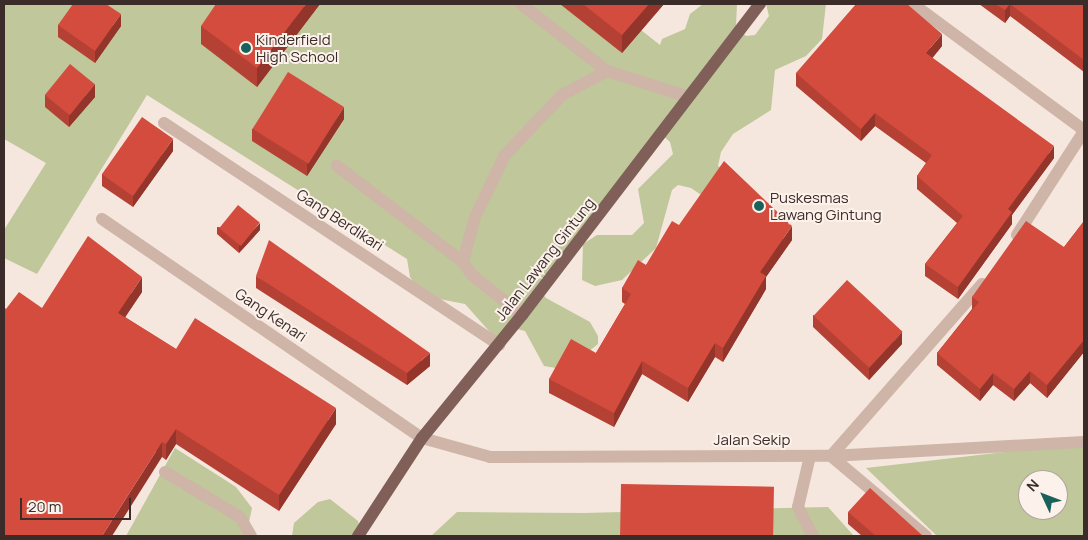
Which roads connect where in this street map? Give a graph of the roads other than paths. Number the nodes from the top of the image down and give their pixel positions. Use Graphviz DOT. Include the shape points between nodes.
graph roads {
  1 [pos="521,4"];
  2 [pos="760,4"];
  3 [pos="913,4"];
  4 [pos="607,71"];
  5 [pos="689,97"];
  6 [pos="164,123"];
  7 [pos="1084,131"];
  8 [pos="337,166"];
  9 [pos="102,219"];
  10 [pos="1009,248"];
  11 [pos="464,262"];
  12 [pos="992,272"];
  13 [pos="522,315"];
  14 [pos="499,345"];
  15 [pos="422,438"];
  16 [pos="1084,442"];
  17 [pos="810,456"];
  18 [pos="831,456"];
  19 [pos="165,472"];
  20 [pos="251,536"];
  21 [pos="358,536"];
  22 [pos="813,536"];
  23 [pos="926,536"];
  1 -- 4 [label="street"];
  2 -- 5 [label="main road, Jalan Lawang Gintung"];
  3 -- 7 [label="street"];
  4 -- 5 [label="street"];
  4 -- 11 [label="street" via="562,95 504,155 474,217"];
  5 -- 13 [label="main road, Jalan Lawang Gintung"];
  6 -- 14 [label="street, Gang Berdikari"];
  7 -- 10 [label="street"];
  8 -- 11 [label="street"];
  9 -- 15 [label="street, Gang Kenari"];
  11 -- 13 [label="street" via="472,275"];
  12 -- 18 [label="street"];
  13 -- 14 [label="main road, Jalan Lawang Gintung"];
  14 -- 15 [label="main road, Jalan Lawang Gintung"];
  15 -- 17 [label="street, Jalan Sekip" via="490,458"];
  15 -- 21 [label="main road, Jalan Lawang Gintung"];
  16 -- 18 [label="street, Jalan Sekip"];
  17 -- 18 [label="street, Jalan Sekip"];
  17 -- 22 [label="street" via="798,507"];
  18 -- 23 [label="street"];
  19 -- 20 [label="street" via="240,517"];
}
